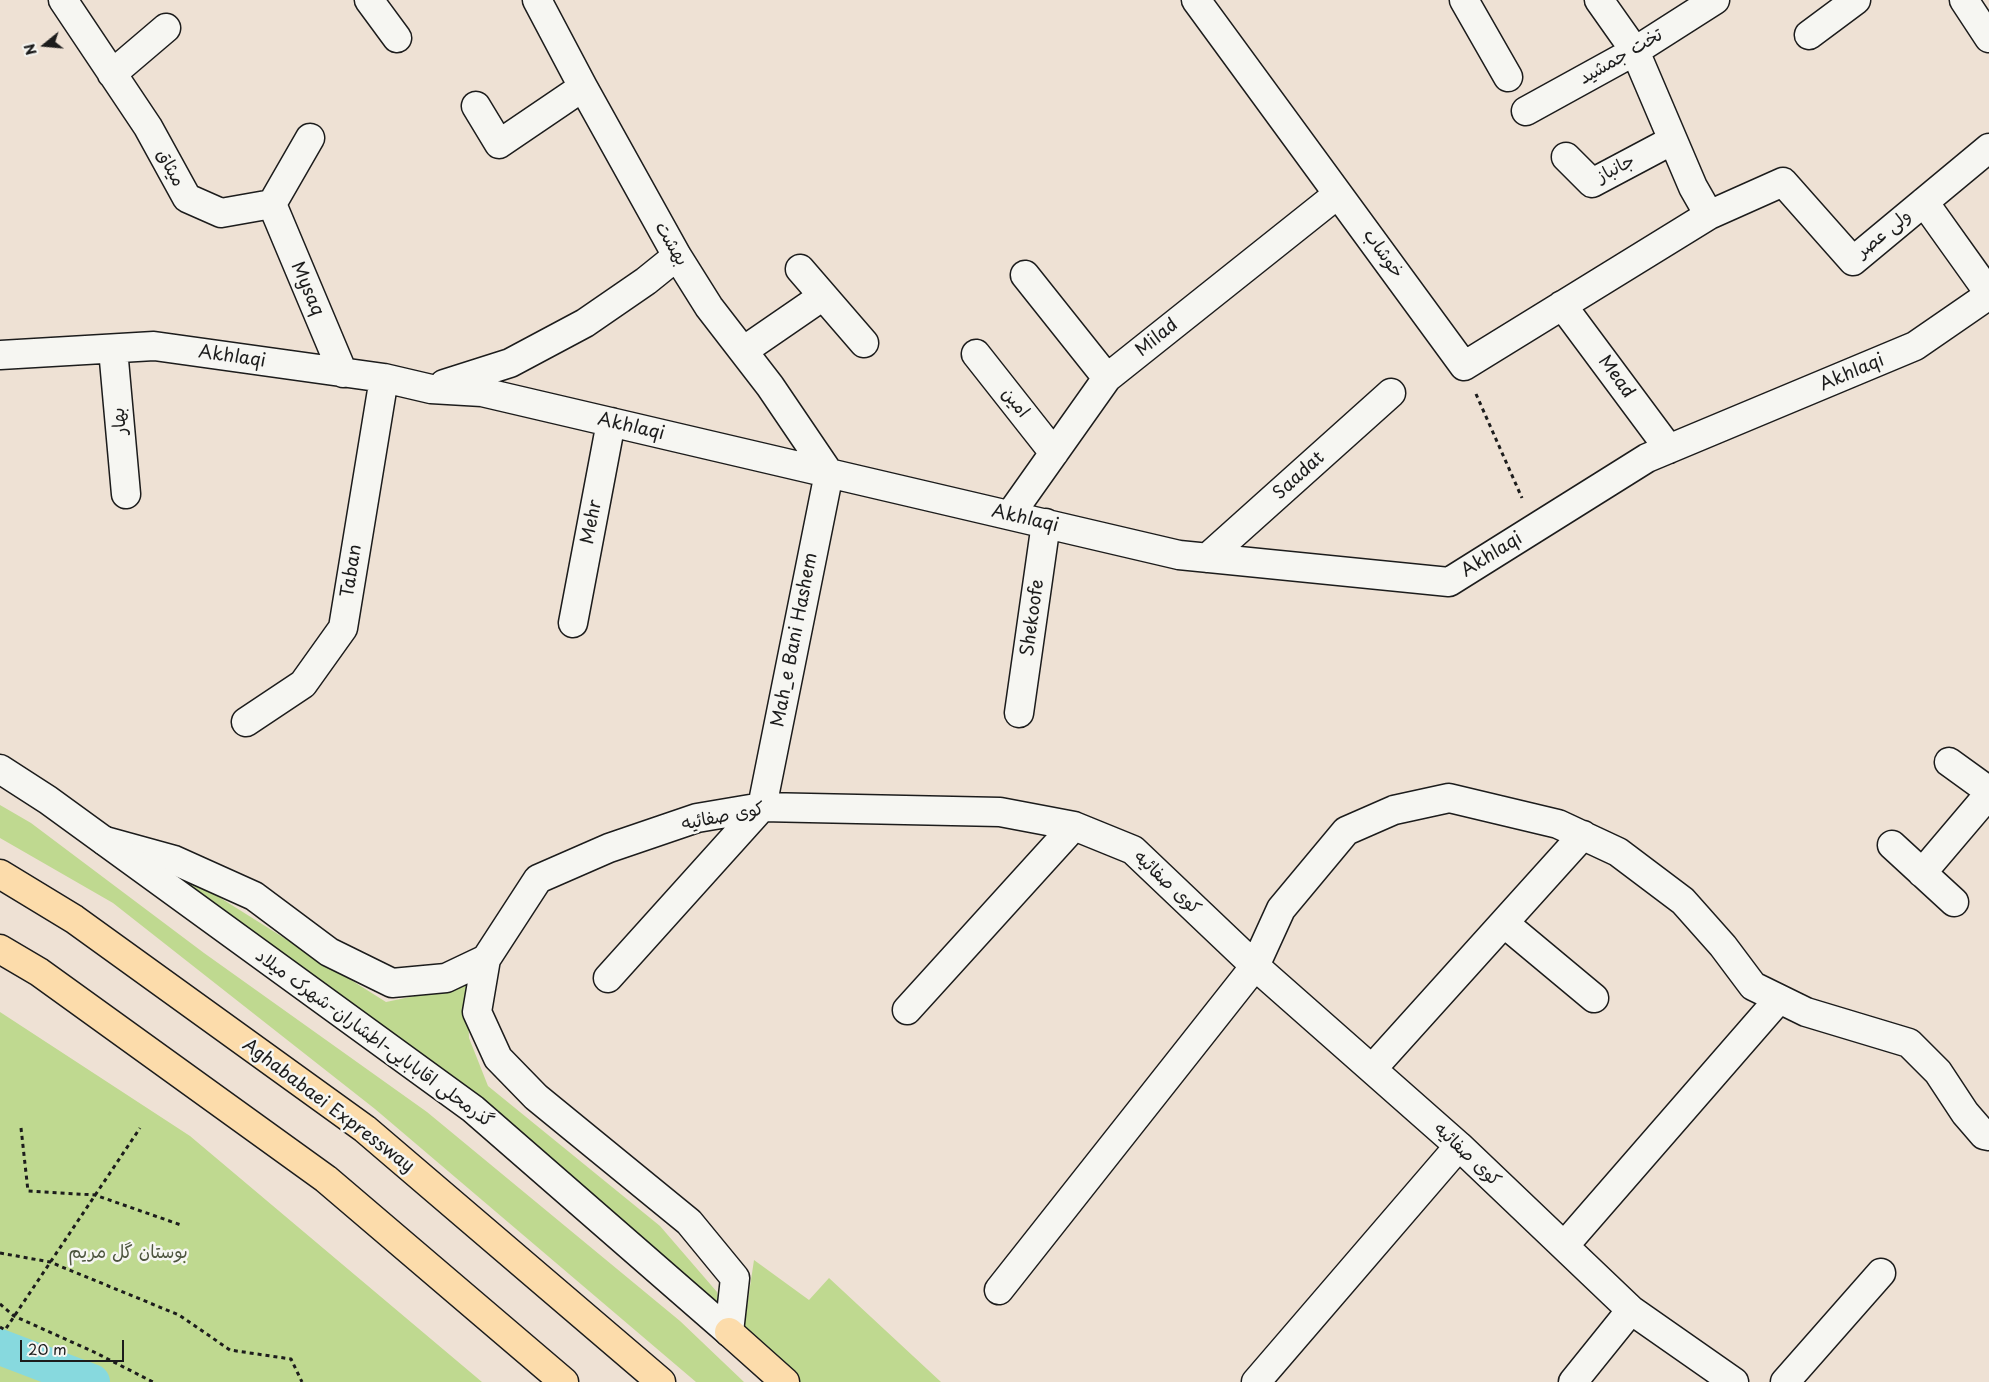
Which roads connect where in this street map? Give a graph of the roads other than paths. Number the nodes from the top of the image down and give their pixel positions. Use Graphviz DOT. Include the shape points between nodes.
graph roads {
  1 [pos="63,0"];
  2 [pos="369,0"];
  3 [pos="536,0"];
  4 [pos="1196,0"];
  5 [pos="1464,0"];
  6 [pos="1599,0"];
  7 [pos="1715,0"];
  8 [pos="1856,0"];
  9 [pos="1964,0"];
  10 [pos="166,28"];
  11 [pos="1809,35"];
  12 [pos="397,38"];
  13 [pos="1989,38"];
  14 [pos="1635,51"];
  15 [pos="112,74"];
  16 [pos="1508,77"];
  17 [pos="583,87"];
  18 [pos="476,106"];
  19 [pos="1526,111"];
  20 [pos="310,138"];
  21 [pos="1673,140"];
  22 [pos="1989,148"];
  23 [pos="1566,157"];
  24 [pos="1338,194"];
  25 [pos="1924,202"];
  26 [pos="272,204"];
  27 [pos="1709,215"];
  28 [pos="677,256"];
  29 [pos="800,269"];
  30 [pos="1025,275"];
  31 [pos="1989,294"];
  32 [pos="823,296"];
  33 [pos="1562,305"];
  34 [pos="864,343"];
  35 [pos="113,349"];
  36 [pos="3,350"];
  37 [pos="743,351"];
  38 [pos="976,354"];
  39 [pos="1464,366"];
  40 [pos="343,373"];
  41 [pos="384,378"];
  42 [pos="1107,378"];
  43 [pos="430,389"];
  44 [pos="1390,394"];
  45 [pos="611,422"];
  46 [pos="1669,449"];
  47 [pos="1054,453"];
  48 [pos="829,473"];
  49 [pos="126,494"];
  50 [pos="1010,515"];
  51 [pos="1046,523"];
  52 [pos="1207,558"];
  53 [pos="574,623"];
  54 [pos="1019,713"];
  55 [pos="246,722"];
  56 [pos="1949,762"];
  57 [pos="0,769"];
  58 [pos="1989,792"];
  59 [pos="762,807"];
  60 [pos="1074,826"];
  61 [pos="1583,835"];
  62 [pos="104,841"];
  63 [pos="1892,845"];
  64 [pos="1922,873"];
  65 [pos="0,874"];
  66 [pos="1954,902"];
  67 [pos="1504,923"];
  68 [pos="0,949"];
  69 [pos="486,959"];
  70 [pos="1255,966"];
  71 [pos="608,978"];
  72 [pos="1594,998"];
  73 [pos="1779,999"];
  74 [pos="907,1010"];
  75 [pos="1372,1069"];
  76 [pos="1989,1136"];
  77 [pos="1459,1146"];
  78 [pos="1564,1246"];
  79 [pos="1881,1273"];
  80 [pos="999,1290"];
  81 [pos="1631,1310"];
  82 [pos="729,1332"];
  83 [pos="564,1382"];
  84 [pos="661,1382"];
  85 [pos="785,1382"];
  86 [pos="1256,1382"];
  87 [pos="1573,1382"];
  88 [pos="1734,1382"];
  89 [pos="1785,1382"];
  1 -- 15 [label="street, میثاق"];
  2 -- 12 [label="street"];
  3 -- 17 [label="street, بهشت"];
  4 -- 24 [label="street, خوشاب"];
  5 -- 16 [label="street"];
  6 -- 14 [label="street"];
  7 -- 14 [label="street, تخت جمشید"];
  8 -- 11 [label="street"];
  9 -- 13 [label="street"];
  10 -- 15 [label="street"];
  14 -- 19 [label="street, تخت جمشید"];
  14 -- 21 [label="street"];
  15 -- 26 [label="street, میثاق" via="148,127 187,198 221,212"];
  17 -- 18 [label="street" via="499,144"];
  17 -- 28 [label="street, بهشت"];
  20 -- 26 [label="street"];
  21 -- 23 [label="street, جانباز" via="1592,183"];
  21 -- 27 [label="street" via="1692,187"];
  22 -- 25 [label="street, ولی عصر"];
  24 -- 39 [label="street, خوشاب"];
  24 -- 42 [label="street, Milad"];
  25 -- 27 [label="street, ولی عصر" via="1853,261 1783,182"];
  25 -- 31 [label="street"];
  26 -- 40 [label="street, Mysaq"];
  27 -- 33 [label="street, ولی عصر"];
  28 -- 37 [label="street, بهشت" via="709,307"];
  28 -- 43 [label="street" via="584,323 510,362"];
  29 -- 32 [label="street"];
  30 -- 42 [label="street"];
  31 -- 46 [label="street, Akhlaqi" via="1916,346"];
  32 -- 34 [label="street"];
  32 -- 37 [label="street"];
  33 -- 39 [label="street, ولی عصر"];
  33 -- 46 [label="street, Mead"];
  35 -- 36 [label="street, Akhlaqi"];
  35 -- 40 [label="street, Akhlaqi" via="154,346"];
  35 -- 49 [label="street, بهار"];
  37 -- 48 [label="street, بهشت"];
  38 -- 47 [label="street, امین"];
  40 -- 41 [label="street, Akhlaqi"];
  41 -- 43 [label="street, Akhlaqi"];
  41 -- 55 [label="street, Taban" via="343,628 303,684"];
  42 -- 47 [label="street, Milad"];
  43 -- 45 [label="street, Akhlaqi" via="482,392"];
  44 -- 52 [label="street, Saadat"];
  45 -- 48 [label="street, Akhlaqi"];
  45 -- 53 [label="street, Mehr"];
  46 -- 52 [label="street, Akhlaqi" via="1647,458 1449,582"];
  47 -- 50 [label="street, Milad"];
  48 -- 50 [label="street, Akhlaqi"];
  48 -- 59 [label="street, Mah_e Bani Hashem"];
  50 -- 51 [label="street, Akhlaqi"];
  51 -- 52 [label="street, Akhlaqi" via="1179,555"];
  51 -- 54 [label="street, Shekoofe"];
  56 -- 58 [label="street"];
  57 -- 62 [label="street, گذرمحلی اقابابایی-اطشاران-شهرک میلاد"];
  58 -- 64 [label="street"];
  59 -- 60 [label="street, کوی صفائیه" via="1000,812"];
  59 -- 69 [label="street, کوی صفائیه" via="697,818 609,848 538,879"];
  59 -- 71 [label="street"];
  60 -- 70 [label="street, کوی صفائیه" via="1133,850"];
  60 -- 74 [label="street"];
  61 -- 67 [label="street"];
  61 -- 70 [label="street" via="1558,824 1450,798 1394,810 1346,830 1281,909"];
  61 -- 73 [label="street" via="1618,852 1683,901 1724,946 1753,986"];
  62 -- 69 [label="street" via="174,860 254,896 329,952 392,983 446,978"];
  62 -- 82 [label="street, گذرمحلی اقابابایی-اطشاران-شهرک میلاد" via="473,1109"];
  63 -- 64 [label="street"];
  64 -- 66 [label="street"];
  65 -- 84 [label="highway, Aghababaei Expressway" via="74,919 365,1129"];
  67 -- 72 [label="street"];
  67 -- 75 [label="street"];
  68 -- 83 [label="highway" via="39,972 326,1179"];
  69 -- 82 [label="street" via="477,1012 498,1058 536,1097 689,1222 735,1278"];
  70 -- 75 [label="street, کوی صفائیه"];
  70 -- 80 [label="street"];
  73 -- 76 [label="street" via="1806,1012 1908,1043 1938,1072 1966,1113 1984,1135"];
  73 -- 78 [label="street"];
  75 -- 77 [label="street, کوی صفائیه"];
  77 -- 78 [label="street, کوی صفائیه"];
  77 -- 86 [label="street"];
  78 -- 81 [label="street, کوی صفائیه"];
  79 -- 89 [label="street"];
  81 -- 87 [label="street"];
  81 -- 88 [label="street, کوی صفائیه"];
  82 -- 85 [label="highway"];
}
